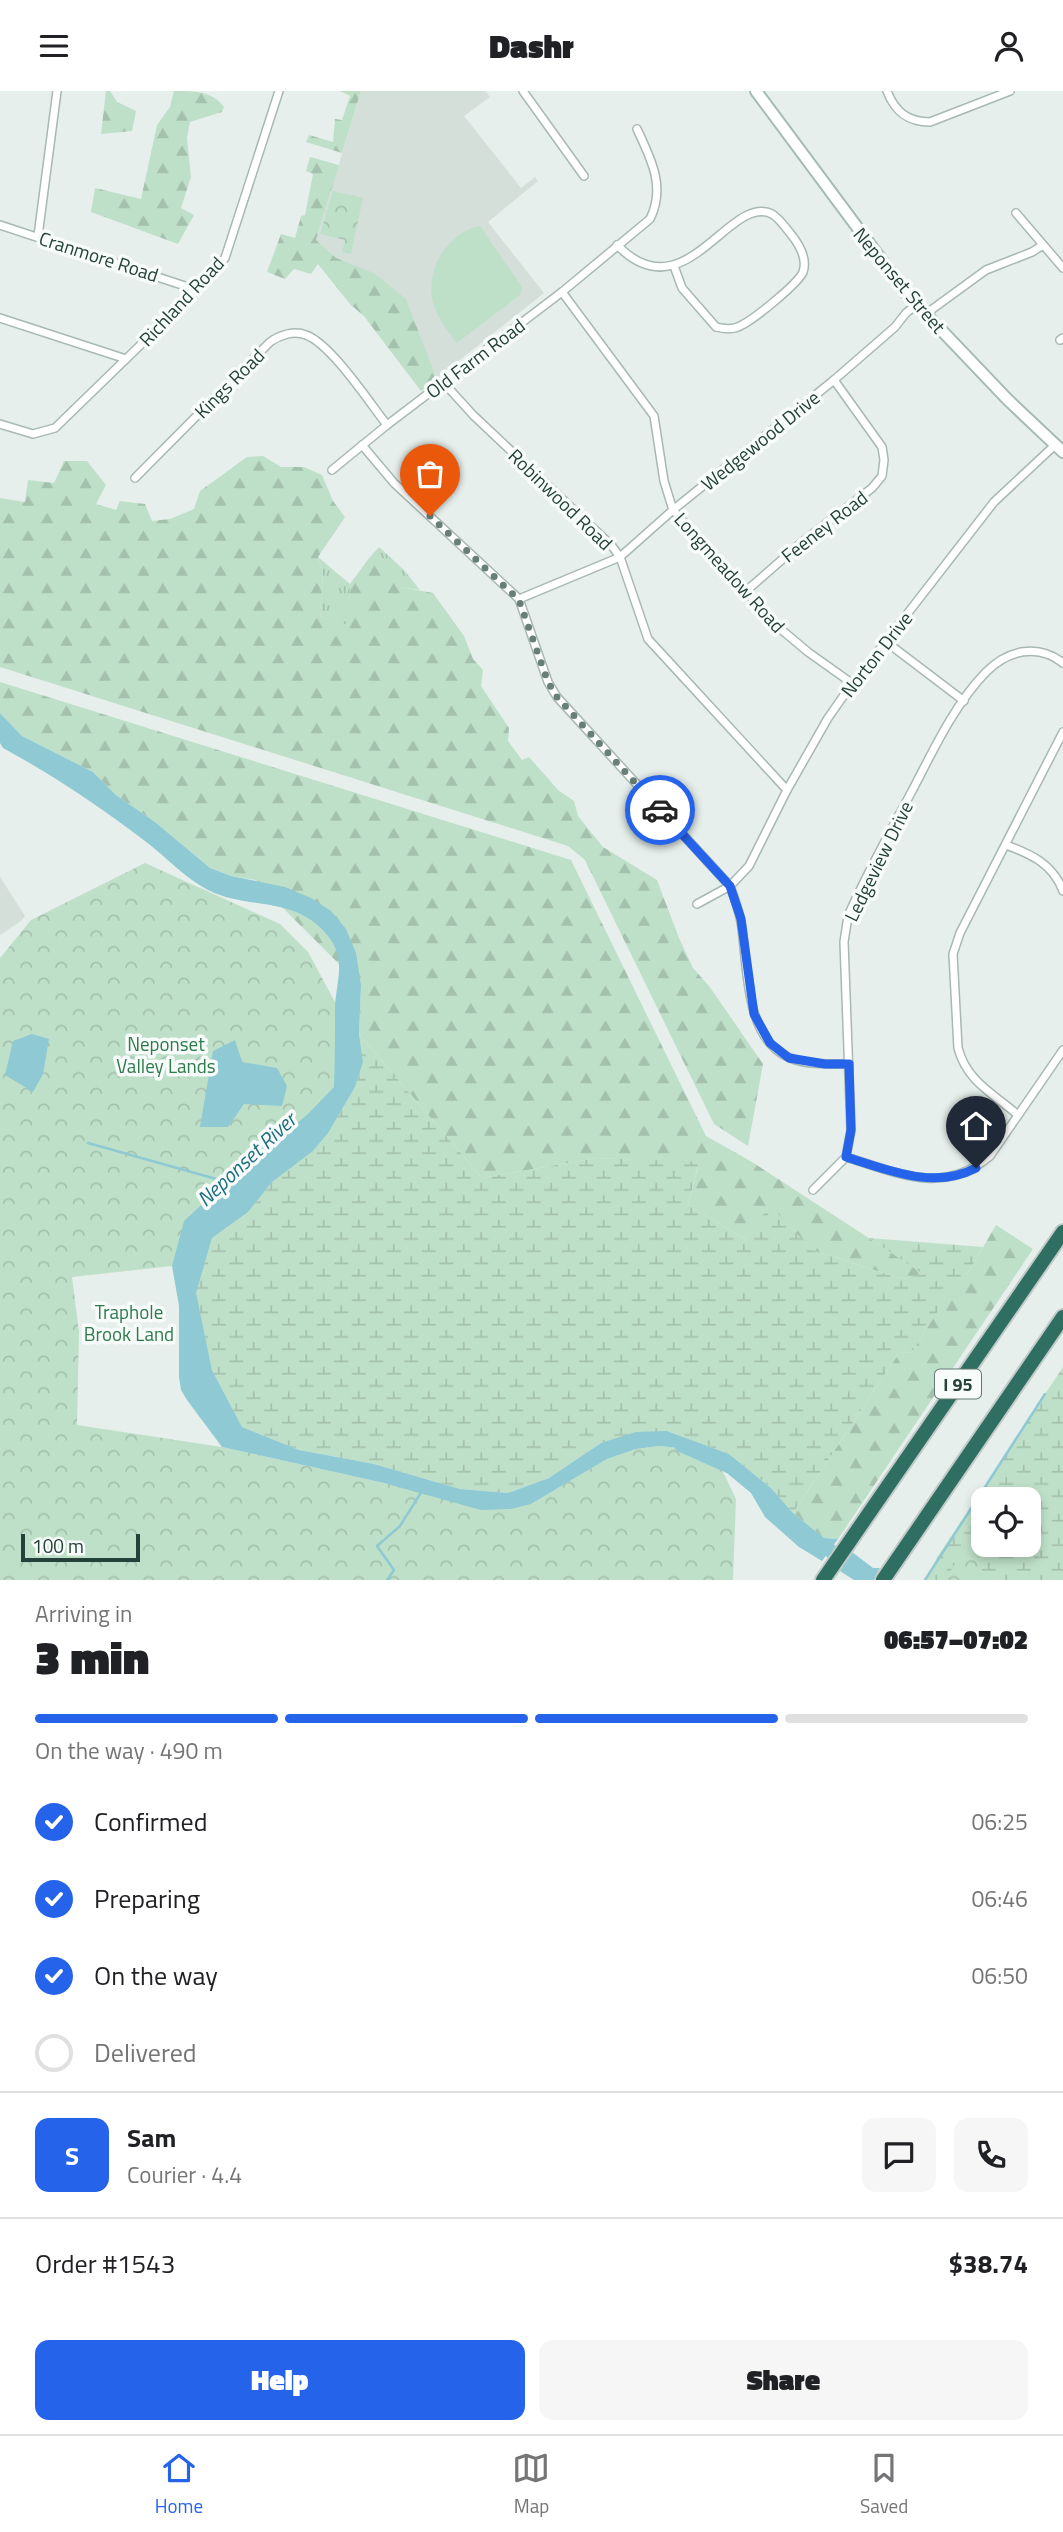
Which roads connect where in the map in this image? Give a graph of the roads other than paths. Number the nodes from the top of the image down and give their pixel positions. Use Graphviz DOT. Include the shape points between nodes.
graph roads {
  1 [pos="57,91"];
  2 [pos="279,91"];
  3 [pos="523,91"];
  4 [pos="756,91"];
  5 [pos="887,91"];
  6 [pos="1010,91"];
  7 [pos="637,129"];
  8 [pos="584,176"];
  9 [pos="1016,213"];
  10 [pos="0,225"];
  11 [pos="38,236"];
  12 [pos="617,245"];
  13 [pos="1043,245"];
  14 [pos="674,266"];
  15 [pos="1063,268"];
  16 [pos="197,290"];
  17 [pos="562,292"];
  18 [pos="916,305"];
  19 [pos="927,313"];
  20 [pos="0,318"];
  21 [pos="126,359"];
  22 [pos="834,380"];
  23 [pos="444,383"];
  24 [pos="0,424"];
  25 [pos="387,425"];
  26 [pos="362,445"];
  27 [pos="1059,449"];
  28 [pos="332,470"];
  29 [pos="135,478"];
  30 [pos="673,510"];
  31 [pos="620,558"];
  32 [pos="745,592"];
  33 [pos="519,600"];
  34 [pos="885,642"];
  35 [pos="1063,663"];
  36 [pos="853,684"];
  37 [pos="964,701"];
  38 [pos="1063,732"];
  39 [pos="787,790"];
  40 [pos="1006,845"];
  41 [pos="730,886"];
  42 [pos="1063,891"];
  43 [pos="697,904"];
  44 [pos="1063,1050"];
  45 [pos="849,1064"];
  46 [pos="1018,1115"];
  47 [pos="846,1157"];
  48 [pos="813,1189"];
  49 [pos="1063,1231"];
  50 [pos="1063,1317"];
  51 [pos="825,1578"];
  52 [pos="883,1580"];
  1 -- 11 [label="street"];
  2 -- 16 [label="street, Richland Road" via="225,258"];
  3 -- 8 [label="street"];
  4 -- 18 [label="main road, Neponset Street"];
  5 -- 6 [label="street" via="897,110 916,122 930,122"];
  7 -- 12 [label="street, Old Farm Road" via="659,188 656,207 650,219"];
  9 -- 13 [label="street"];
  10 -- 11 [label="street, Cranmore Road"];
  11 -- 16 [label="street, Cranmore Road"];
  12 -- 14 [label="street" via="639,262"];
  12 -- 17 [label="street, Old Farm Road"];
  13 -- 15 [label="street"];
  13 -- 19 [label="street" via="986,270"];
  14 -- 14 [label="street" via="745,216 758,212 775,216 803,254 804,264 793,286 741,325 723,329 682,289"];
  16 -- 21 [label="street, Richland Road"];
  17 -- 23 [label="street, Old Farm Road"];
  17 -- 30 [label="street, Longmeadow Road" via="654,416"];
  18 -- 19 [label="main road, Neponset Street"];
  18 -- 22 [label="street, Wedgewood Drive"];
  19 -- 27 [label="main road, Neponset Street"];
  20 -- 21 [label="street"];
  21 -- 24 [label="street, Richland Road" via="55,428 33,433"];
  22 -- 30 [label="street, Wedgewood Drive"];
  22 -- 32 [label="street, Feeney Road" via="883,447 882,476"];
  23 -- 25 [label="street, Old Farm Road"];
  23 -- 31 [label="street, Robinwood Road"];
  25 -- 26 [label="street, Old Farm Road"];
  25 -- 29 [label="street, Kings Road" via="318,341 297,333 280,336"];
  26 -- 28 [label="street, Old Farm Road"];
  26 -- 33 [label="street" via="394,483"];
  27 -- 34 [label="street, Norton Drive" via="994,502"];
  30 -- 31 [label="street, Wedgewood Drive"];
  30 -- 32 [label="street, Longmeadow Road"];
  31 -- 33 [label="street, Wedgewood Drive"];
  31 -- 39 [label="street, Robinwood Road" via="648,639"];
  32 -- 36 [label="street, Longmeadow Road" via="777,626"];
  33 -- 41 [label="street" via="557,697"];
  34 -- 36 [label="street, Norton Drive"];
  34 -- 37 [label="street"];
  35 -- 37 [label="street, Ledgeview Drive" via="1043,652 1021,651 987,672"];
  36 -- 39 [label="street, Norton Drive"];
  37 -- 45 [label="street, Ledgeview Drive" via="848,916 844,942"];
  38 -- 40 [label="street"];
  39 -- 41 [label="street, Norton Drive" via="749,866"];
  40 -- 42 [label="street" via="1035,855"];
  40 -- 46 [label="street" via="960,933 953,954 953,976 961,1060 978,1085"];
  41 -- 43 [label="street"];
  41 -- 45 [label="street" via="741,919 754,1014 770,1043 797,1060"];
  44 -- 46 [label="street"];
  45 -- 47 [label="street, Ledgeview Drive" via="851,1130"];
  46 -- 47 [label="street" via="990,1156 976,1168 948,1178 924,1178"];
  47 -- 48 [label="street"];
  49 -- 51 [label="highway, I 95"];
  50 -- 52 [label="highway, I 95"];
}
